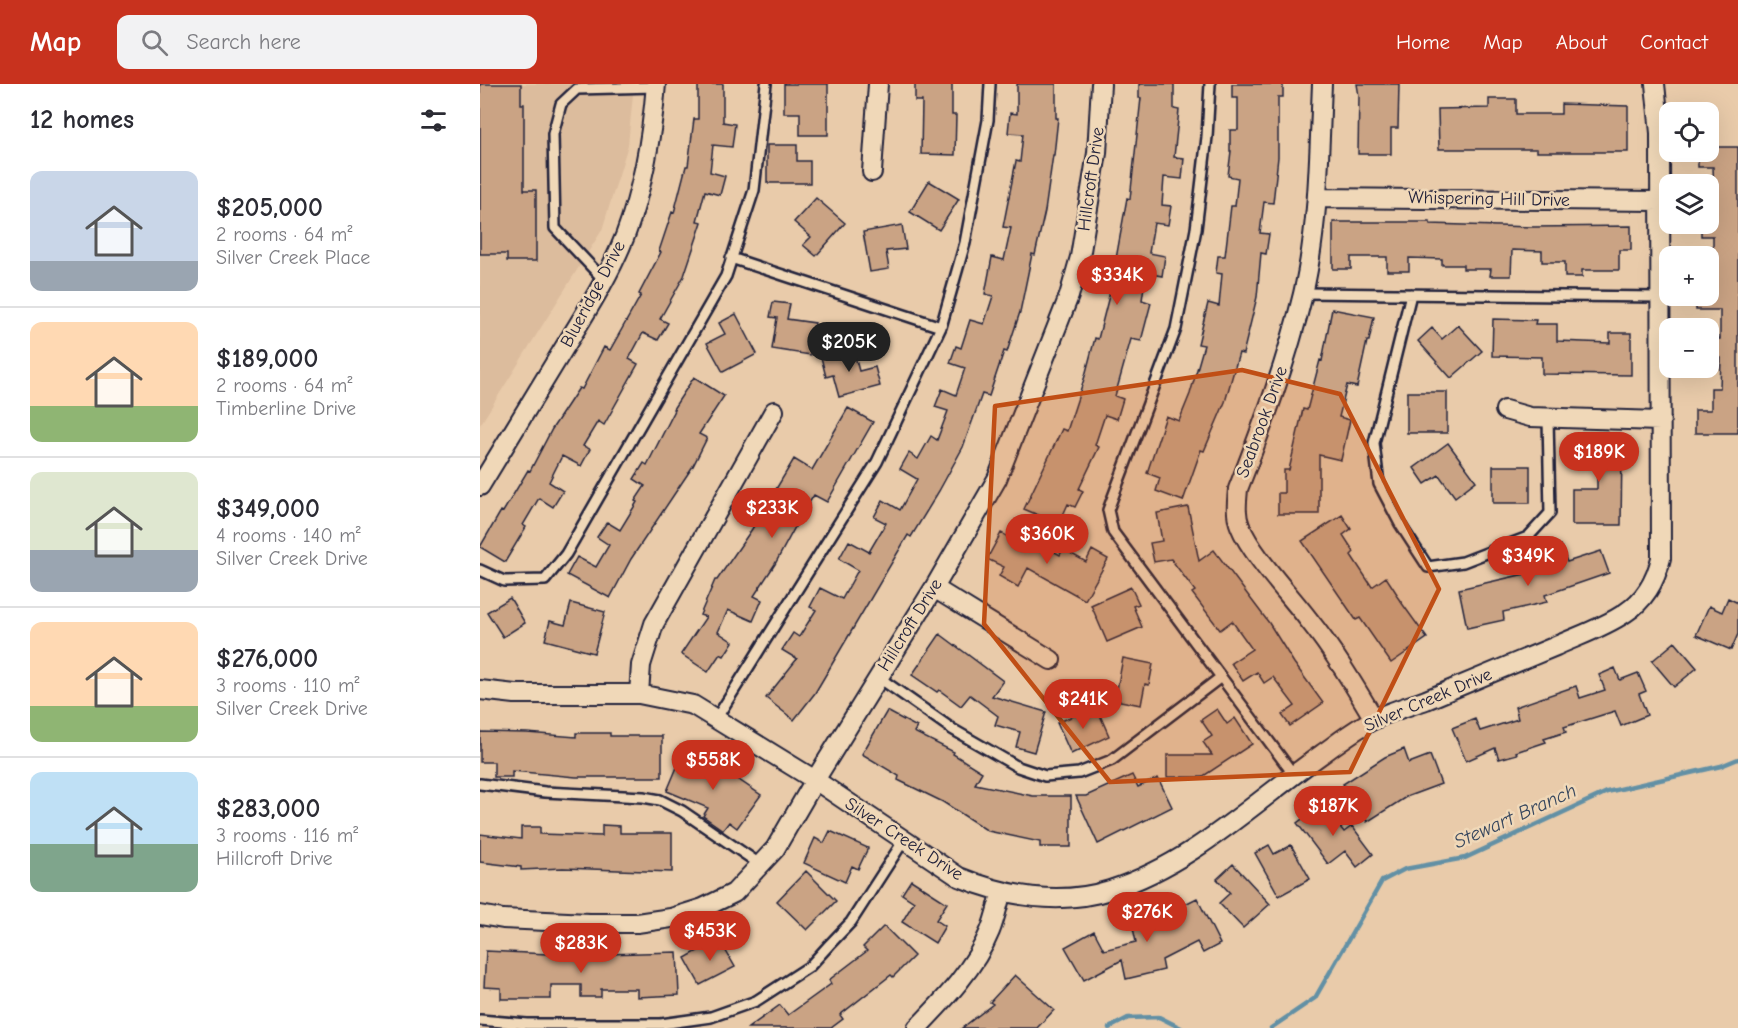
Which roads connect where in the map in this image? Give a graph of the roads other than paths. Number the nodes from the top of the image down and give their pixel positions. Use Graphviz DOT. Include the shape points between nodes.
graph roads {
  1 [pos="766,84"];
  2 [pos="878,84"];
  3 [pos="990,84"];
  4 [pos="1101,84"];
  5 [pos="1210,84"];
  6 [pos="1322,84"];
  7 [pos="1655,84"];
  8 [pos="656,86"];
  9 [pos="872,172"];
  10 [pos="1660,174"];
  11 [pos="1317,198"];
  12 [pos="1659,201"];
  13 [pos="732,258"];
  14 [pos="604,280"];
  15 [pos="1303,293"];
  16 [pos="1411,294"];
  17 [pos="1659,297"];
  18 [pos="1660,306"];
  19 [pos="941,327"];
  20 [pos="1505,410"];
  21 [pos="774,411"];
  22 [pos="1548,418"];
  23 [pos="1660,421"];
  24 [pos="480,486"];
  25 [pos="480,570"];
  26 [pos="934,588"];
  27 [pos="1051,660"];
  28 [pos="879,677"];
  29 [pos="1221,677"];
  30 [pos="480,690"];
  31 [pos="639,694"];
  32 [pos="716,719"];
  33 [pos="1374,719"];
  34 [pos="1294,774"];
  35 [pos="814,780"];
  36 [pos="480,784"];
  37 [pos="904,840"];
  38 [pos="761,865"];
  39 [pos="1002,891"];
  40 [pos="480,915"];
  41 [pos="480,1020"];
  42 [pos="917,1028"];
  1 -- 13 [label="lane" via="754,190"];
  2 -- 9 [label="street"];
  3 -- 19 [label="lane" via="988,120 965,243"];
  4 -- 26 [label="street, Hillcroft Drive" via="1091,196 1069,296 997,479"];
  5 -- 29 [label="lane" via="1196,229 1176,329 1108,510 1113,532"];
  6 -- 11 [label="street, Seabrook Drive"];
  7 -- 10 [label="street, Silver Creek Drive"];
  8 -- 14 [label="street, Blueridge Drive" via="638,193 625,236"];
  8 -- 14 [label="lane" via="577,88 561,104 553,134 555,228"];
  11 -- 12 [label="street, Whispering Hill Drive"];
  11 -- 15 [label="street, Seabrook Drive"];
  13 -- 19 [label="lane"];
  13 -- 25 [label="lane" via="726,276 566,554 545,580 504,581"];
  14 -- 24 [label="street, Blueridge Drive"];
  15 -- 16 [label="lane"];
  15 -- 33 [label="street, Seabrook Drive" via="1282,372 1238,489 1238,516 1247,541 1311,621"];
  16 -- 17 [label="lane"];
  16 -- 22 [label="lane" via="1374,443 1379,484 1428,567 1463,561 1528,537 1550,513"];
  18 -- 23 [label="street, Silver Creek Drive"];
  19 -- 32 [label="lane" via="877,462"];
  20 -- 22 [label="street"];
  21 -- 31 [label="street" via="654,624 641,665"];
  22 -- 23 [label="street"];
  23 -- 33 [label="street, Silver Creek Drive" via="1661,558 1657,577 1636,604 1582,635"];
  26 -- 27 [label="street"];
  26 -- 28 [label="street, Hillcroft Drive"];
  28 -- 29 [label="lane" via="952,729 1018,767 1045,776 1078,773 1112,760"];
  28 -- 35 [label="street, Hillcroft Drive"];
  29 -- 34 [label="lane"];
  30 -- 31 [label="street, Silver Creek Drive" via="515,694"];
  31 -- 32 [label="street, Silver Creek Drive" via="693,705"];
  32 -- 35 [label="street, Silver Creek Drive"];
  33 -- 34 [label="street, Silver Creek Drive"];
  34 -- 39 [label="street, Silver Creek Drive" via="1209,841 1143,879 1076,896 1024,896"];
  35 -- 37 [label="street, Silver Creek Drive"];
  35 -- 38 [label="street, Hillcroft Drive" via="775,849"];
  36 -- 38 [label="lane" via="660,800"];
  37 -- 39 [label="street, Silver Creek Drive" via="959,877"];
  37 -- 41 [label="lane" via="850,922 824,952 810,966 756,1001 711,1017 661,1024"];
  38 -- 40 [label="street, Hillcroft Drive" via="734,892 671,918 589,923"];
  39 -- 42 [label="street" via="990,932 967,970"];
}
